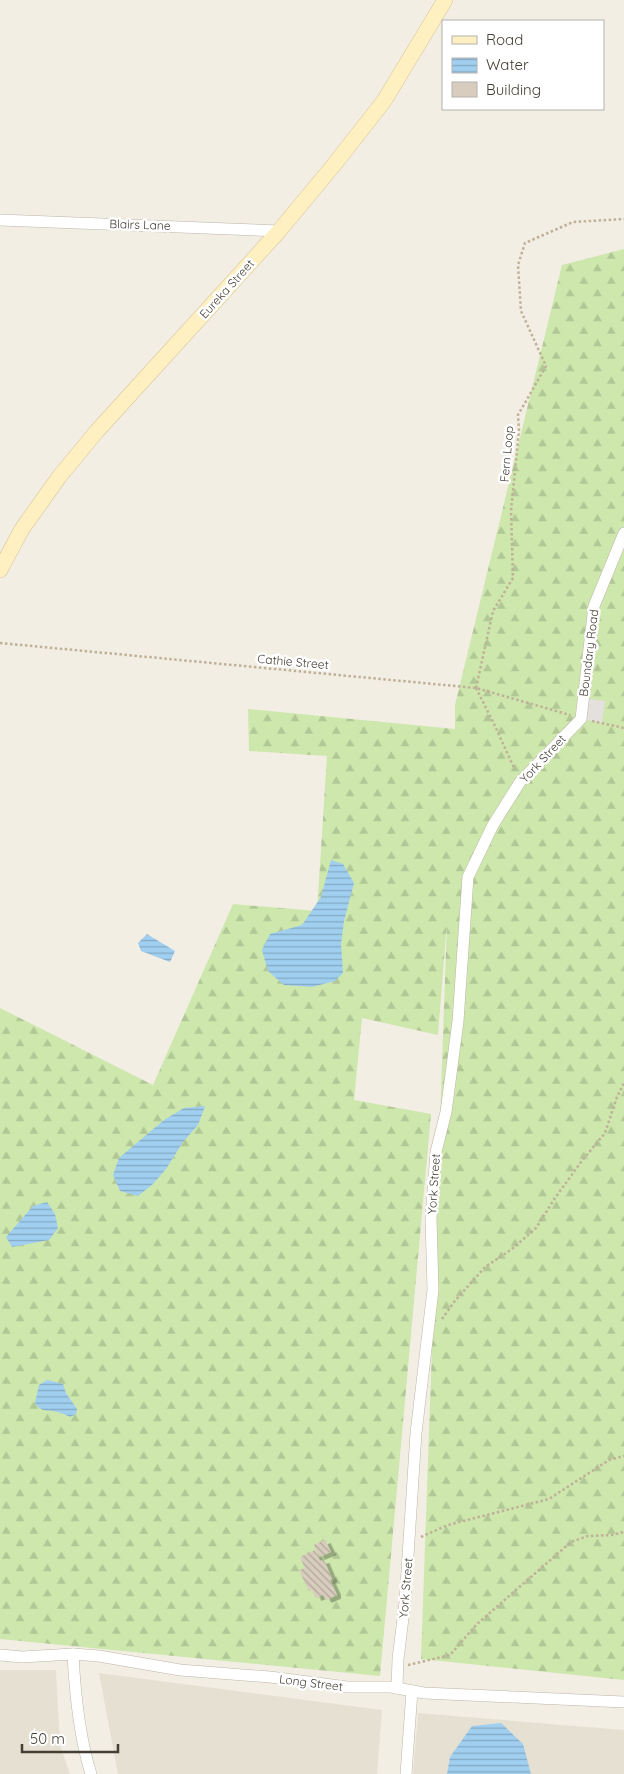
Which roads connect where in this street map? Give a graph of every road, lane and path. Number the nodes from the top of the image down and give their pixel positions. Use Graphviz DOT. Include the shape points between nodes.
graph roads {
  1 [pos="445,0"];
  2 [pos="624,218"];
  3 [pos="0,220"];
  4 [pos="280,230"];
  5 [pos="624,533"];
  6 [pos="0,570"];
  7 [pos="0,643"];
  8 [pos="476,688"];
  9 [pos="581,718"];
  10 [pos="624,728"];
  11 [pos="520,782"];
  12 [pos="624,1083"];
  13 [pos="428,1339"];
  14 [pos="624,1456"];
  15 [pos="624,1532"];
  16 [pos="409,1543"];
  17 [pos="73,1654"];
  18 [pos="0,1656"];
  19 [pos="397,1668"];
  20 [pos="397,1688"];
  21 [pos="412,1692"];
  22 [pos="624,1702"];
  23 [pos="91,1774"];
  24 [pos="406,1774"];
  1 -- 4 [label="street, Eureka Street" via="384,101"];
  2 -- 8 [label="path, Fern Loop" via="573,222 525,244 518,265 521,310 546,366 518,415 511,512 513,578 493,611"];
  3 -- 4 [label="street, Blairs Lane"];
  4 -- 6 [label="street, Eureka Street" via="97,431 22,529"];
  5 -- 9 [label="street, Boundary Road" via="594,606"];
  7 -- 8 [label="path, Cathie Street"];
  8 -- 9 [label="path, Cathie Street"];
  8 -- 11 [label="path"];
  9 -- 10 [label="path"];
  9 -- 11 [label="street, York Street"];
  11 -- 13 [label="street, York Street" via="493,825 468,877 458,1021 446,1112 436,1152 432,1218 433,1290"];
  12 -- 13 [label="path" via="605,1133 536,1228 485,1267 454,1302"];
  13 -- 16 [label="street, York Street" via="416,1433"];
  14 -- 16 [label="path" via="609,1460 549,1499 448,1525"];
  15 -- 19 [label="path" via="588,1536 571,1542 477,1624 450,1655"];
  16 -- 19 [label="street, York Street"];
  17 -- 18 [label="street, Long Street"];
  17 -- 20 [label="street, Long Street" via="180,1670 347,1687"];
  17 -- 23 [label="street" via="76,1702"];
  19 -- 20 [label="street, York Street"];
  20 -- 21 [label="street, Long Street"];
  21 -- 22 [label="street, Long Street"];
  21 -- 24 [label="street"];
}
